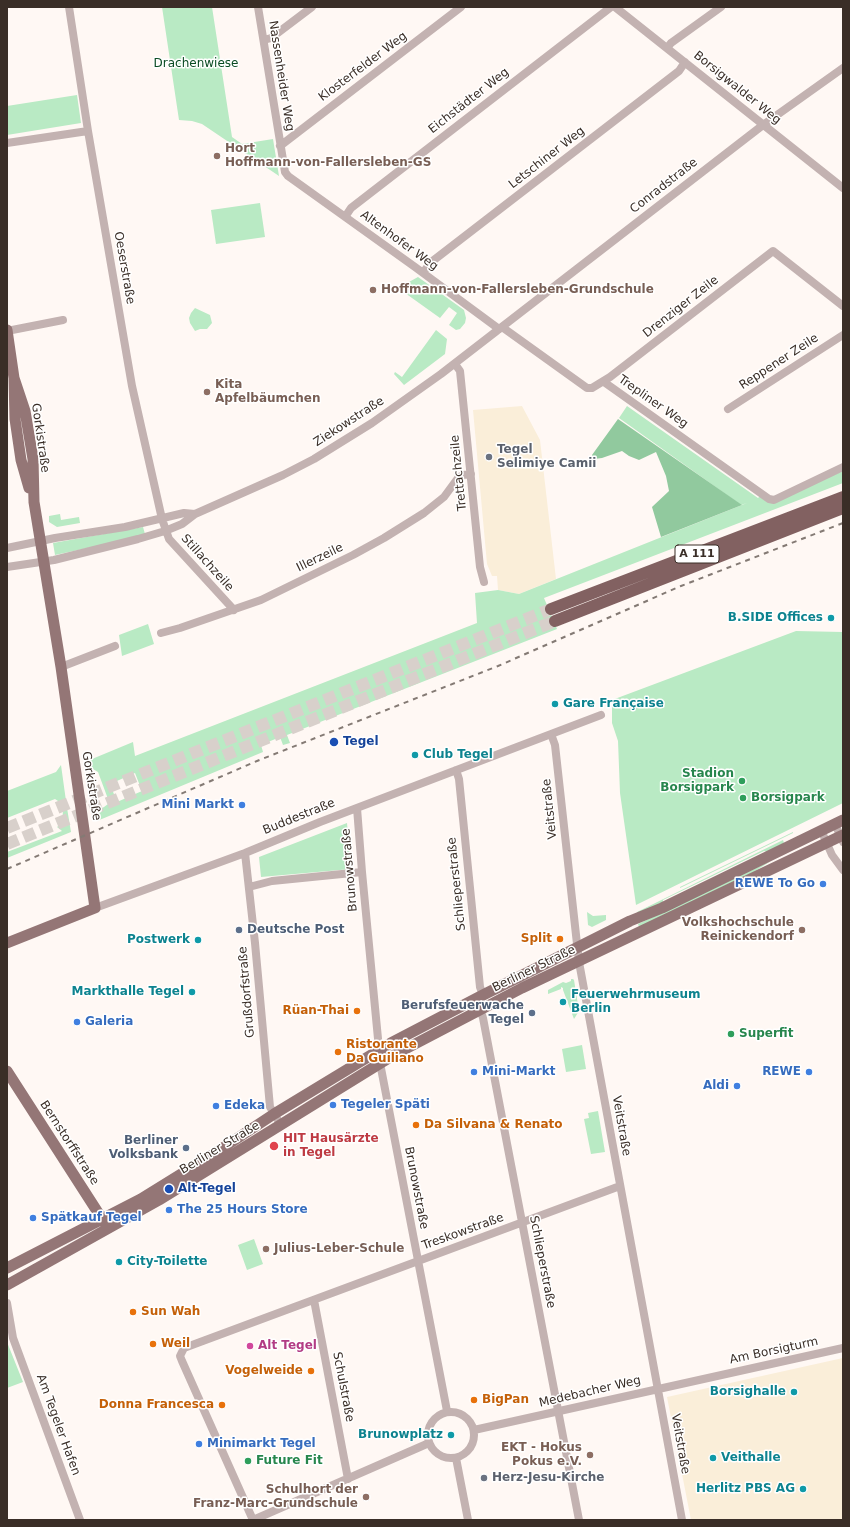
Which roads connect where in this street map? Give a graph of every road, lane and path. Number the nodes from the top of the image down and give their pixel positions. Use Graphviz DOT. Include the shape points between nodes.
graph roads {
  1 [pos="69,7"];
  2 [pos="258,7"];
  3 [pos="312,7"];
  4 [pos="461,7"];
  5 [pos="611,7"];
  6 [pos="615,7"];
  7 [pos="721,7"];
  8 [pos="264,40"];
  9 [pos="667,48"];
  10 [pos="685,62"];
  11 [pos="843,68"];
  12 [pos="763,125"];
  13 [pos="88,131"];
  14 [pos="7,143"];
  15 [pos="280,146"];
  16 [pos="285,172"];
  17 [pos="843,188"];
  18 [pos="345,217"];
  19 [pos="423,273"];
  20 [pos="843,306"];
  21 [pos="63,320"];
  22 [pos="500,328"];
  23 [pos="7,331"];
  24 [pos="843,335"];
  25 [pos="455,364"];
  26 [pos="604,382"];
  27 [pos="728,409"];
  28 [pos="843,467"];
  29 [pos="471,474"];
  30 [pos="843,497"];
  31 [pos="843,508"];
  32 [pos="195,514"];
  33 [pos="162,519"];
  34 [pos="166,531"];
  35 [pos="39,542"];
  36 [pos="7,548"];
  37 [pos="43,562"];
  38 [pos="7,567"];
  39 [pos="484,582"];
  40 [pos="550,609"];
  41 [pos="234,610"];
  42 [pos="555,621"];
  43 [pos="161,633"];
  44 [pos="115,646"];
  45 [pos="61,667"];
  46 [pos="601,716"];
  47 [pos="551,734"];
  48 [pos="456,770"];
  49 [pos="357,808"];
  50 [pos="839,822"];
  51 [pos="821,830"];
  52 [pos="842,837"];
  53 [pos="797,842"];
  54 [pos="826,842"];
  55 [pos="245,853"];
  56 [pos="772,869"];
  57 [pos="843,870"];
  58 [pos="362,872"];
  59 [pos="249,887"];
  60 [pos="95,908"];
  61 [pos="630,921"];
  62 [pos="636,933"];
  63 [pos="7,943"];
  64 [pos="576,948"];
  65 [pos="578,962"];
  66 [pos="483,995"];
  67 [pos="480,1009"];
  68 [pos="379,1050"];
  69 [pos="380,1063"];
  70 [pos="8,1077"];
  71 [pos="274,1114"];
  72 [pos="282,1126"];
  73 [pos="620,1186"];
  74 [pos="522,1223"];
  75 [pos="106,1224"];
  76 [pos="418,1261"];
  77 [pos="7,1268"];
  78 [pos="7,1285"];
  79 [pos="314,1300"];
  80 [pos="7,1303"];
  81 [pos="7,1330"];
  82 [pos="13,1338"];
  83 [pos="843,1348"];
  84 [pos="710,1377"];
  85 [pos="658,1388"];
  86 [pos="447,1411"];
  87 [pos="558,1411"];
  88 [pos="474,1430"];
  89 [pos="430,1443"];
  90 [pos="456,1458"];
  91 [pos="348,1479"];
  92 [pos="80,1520"];
  93 [pos="253,1520"];
  94 [pos="468,1520"];
  95 [pos="579,1520"];
  96 [pos="682,1520"];
  1 -- 13 [label="street, Oeserstraße"];
  2 -- 8 [label="street, Nassenheider Weg"];
  3 -- 8 [label="street" via="272,38"];
  4 -- 15 [label="street, Klosterfelder Weg"];
  5 -- 18 [label="street, Eichstädter Weg" via="351,208"];
  6 -- 9 [label="street, Borsigwalder Weg"];
  7 -- 9 [label="street"];
  8 -- 15 [label="street, Nassenheider Weg"];
  9 -- 10 [label="street, Borsigwalder Weg"];
  10 -- 12 [label="street, Borsigwalder Weg"];
  10 -- 19 [label="street, Letschiner Weg" via="679,70 430,263"];
  11 -- 12 [label="street, Conradstraße"];
  12 -- 17 [label="street, Borsigwalder Weg"];
  12 -- 22 [label="street, Conradstraße"];
  13 -- 14 [label="street"];
  13 -- 33 [label="street, Oeserstraße" via="132,386"];
  15 -- 16 [label="street, Nassenheider Weg"];
  16 -- 18 [label="street, Altenhofer Weg"];
  18 -- 19 [label="street, Altenhofer Weg"];
  19 -- 22 [label="street, Altenhofer Weg"];
  20 -- 26 [label="street, Drenziger Zeile" via="773,251"];
  21 -- 23 [label="street"];
  22 -- 25 [label="street, Ziekowstraße"];
  22 -- 26 [label="street, Trepliner Weg" via="587,388 597,387"];
  23 -- 35 [label="main road, Gorkistraße" via="21,460 34,502"];
  24 -- 27 [label="street, Reppener Zeile"];
  25 -- 29 [label="street, Trettachzeile" via="460,371"];
  25 -- 32 [label="street, Ziekowstraße" via="372,423 314,459"];
  26 -- 28 [label="street, Trepliner Weg" via="769,499 774,500"];
  29 -- 39 [label="street, Trettachzeile" via="480,567"];
  29 -- 41 [label="street, Illerzeile" via="458,478 436,504 384,538 307,578"];
  30 -- 40 [label="highway, A 111"];
  31 -- 42 [label="highway, A 111"];
  32 -- 33 [label="street, Ziekowstraße" via="184,513"];
  32 -- 34 [label="street, Ziekowstraße" via="182,524"];
  33 -- 34 [label="street, Oeserstraße"];
  33 -- 35 [label="street, Ziekowstraße"];
  34 -- 37 [label="street, Ziekowstraße"];
  34 -- 41 [label="street, Stillachzeile" via="169,539"];
  35 -- 36 [label="street, Ziekowstraße"];
  35 -- 37 [label="main road, Gorkistraße"];
  37 -- 38 [label="street, Ziekowstraße"];
  37 -- 45 [label="main road, Gorkistraße"];
  41 -- 43 [label="street, Illerzeile"];
  44 -- 45 [label="street"];
  45 -- 60 [label="main road, Gorkistraße"];
  46 -- 47 [label="street, Buddestraße"];
  47 -- 48 [label="street, Buddestraße"];
  47 -- 64 [label="street, Veitstraße" via="555,745"];
  48 -- 49 [label="street, Buddestraße"];
  48 -- 66 [label="street, Schlieperstraße" via="459,778 480,987"];
  49 -- 55 [label="street, Buddestraße"];
  49 -- 58 [label="street, Brunowstraße"];
  50 -- 51 [label="main road, Berliner Straße"];
  50 -- 52 [label="street"];
  51 -- 53 [label="main road, Berliner Straße"];
  51 -- 54 [label="street"];
  52 -- 54 [label="main road, Berliner Straße"];
  53 -- 56 [label="main road, Berliner Straße" via="799,849 776,862"];
  53 -- 61 [label="main road, Berliner Straße"];
  54 -- 56 [label="main road, Berliner Straße"];
  54 -- 57 [label="street"];
  55 -- 59 [label="street, Grußdorfstraße"];
  55 -- 60 [label="street, Buddestraße"];
  56 -- 62 [label="main road, Berliner Straße"];
  58 -- 59 [label="street" via="272,881"];
  58 -- 68 [label="street, Brunowstraße"];
  59 -- 71 [label="street, Grußdorfstraße" via="270,1107"];
  60 -- 63 [label="main road, Buddestraße"];
  61 -- 62 [label="main road"];
  61 -- 64 [label="main road, Berliner Straße"];
  62 -- 65 [label="main road, Berliner Straße"];
  64 -- 65 [label="street, Veitstraße"];
  64 -- 66 [label="main road, Berliner Straße"];
  65 -- 67 [label="main road, Berliner Straße"];
  65 -- 73 [label="street, Veitstraße"];
  66 -- 68 [label="main road, Berliner Straße"];
  67 -- 69 [label="main road, Berliner Straße"];
  67 -- 74 [label="street, Schlieperstraße"];
  68 -- 69 [label="main road"];
  68 -- 71 [label="main road, Berliner Straße"];
  69 -- 72 [label="main road, Berliner Straße"];
  69 -- 76 [label="street, Brunowstraße"];
  70 -- 75 [label="main road, Bernstorffstraße"];
  71 -- 72 [label="street, Grußdorfstraße"];
  71 -- 75 [label="main road, Berliner Straße" via="140,1199"];
  72 -- 75 [label="main road, Berliner Straße"];
  73 -- 74 [label="street, Treskowstraße"];
  73 -- 85 [label="street, Veitstraße"];
  74 -- 76 [label="street, Treskowstraße"];
  74 -- 87 [label="street, Schlieperstraße"];
  75 -- 77 [label="main road, Berliner Straße"];
  75 -- 78 [label="main road, Berliner Straße"];
  76 -- 79 [label="street, Treskowstraße"];
  76 -- 86 [label="street, Brunowstraße"];
  79 -- 91 [label="street, Schulstraße"];
  79 -- 93 [label="street, Treskowstraße" via="184,1348 181,1352 180,1356 187,1373"];
  80 -- 82 [label="street, Am Tegeler Hafen"];
  81 -- 82 [label="street, Am Tegeler Hafen"];
  82 -- 92 [label="street, Am Tegeler Hafen"];
  83 -- 84 [label="street, Am Borsigturm"];
  84 -- 85 [label="street, Medebacher Weg"];
  85 -- 87 [label="street, Medebacher Weg"];
  85 -- 96 [label="street, Veitstraße"];
  86 -- 88 [label="street" via="466,1416"];
  86 -- 89 [label="street" via="430,1424"];
  87 -- 88 [label="street, Medebacher Weg"];
  87 -- 95 [label="street, Schlieperstraße"];
  88 -- 90 [label="street" via="471,1448"];
  89 -- 90 [label="street" via="440,1455"];
  89 -- 91 [label="street"];
  90 -- 94 [label="street"];
  91 -- 93 [label="street"];
}
